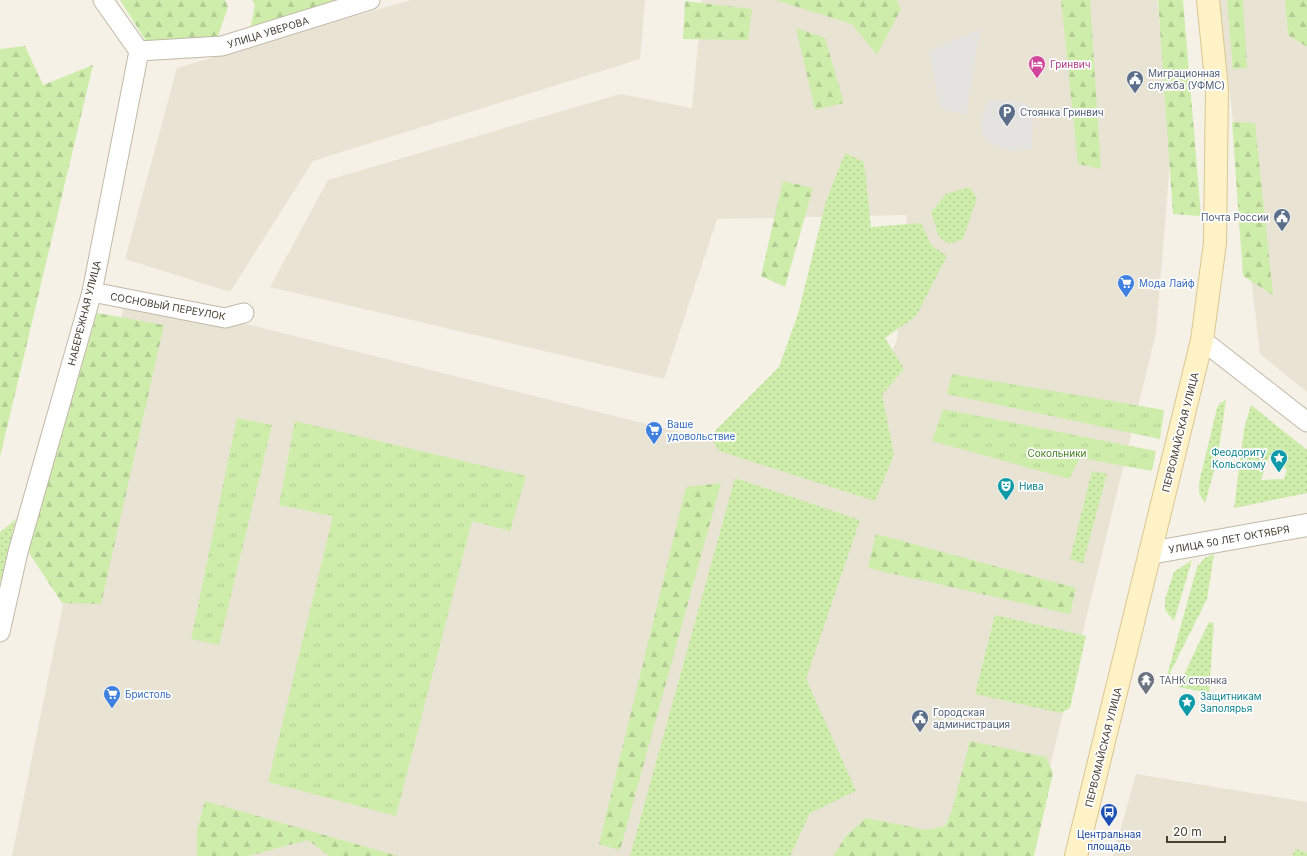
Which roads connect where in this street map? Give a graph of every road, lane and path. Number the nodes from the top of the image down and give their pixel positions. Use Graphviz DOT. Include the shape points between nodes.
graph roads {
  1 [pos="103,0"];
  2 [pos="370,0"];
  3 [pos="1208,0"];
  4 [pos="139,51"];
  5 [pos="92,292"];
  6 [pos="244,313"];
  7 [pos="1202,340"];
  8 [pos="1307,422"];
  9 [pos="1307,525"];
  10 [pos="1150,553"];
  11 [pos="0,632"];
  12 [pos="1076,856"];
  1 -- 4 [label="street"];
  2 -- 4 [label="street, УЛИЦА УВЕРОВА" via="222,46"];
  3 -- 7 [label="main road, ПЕРВОМАЙСКАЯ УЛИЦА" via="1217,89 1215,235"];
  4 -- 5 [label="street, НАБЕРЕЖНАЯ УЛИЦА"];
  5 -- 6 [label="street, СОСНОВЫЙ ПЕРЕУЛОК" via="225,318"];
  5 -- 11 [label="street, НАБЕРЕЖНАЯ УЛИЦА" via="18,552"];
  7 -- 8 [label="street"];
  7 -- 10 [label="main road, ПЕРВОМАЙСКАЯ УЛИЦА"];
  9 -- 10 [label="street, УЛИЦА 50 ЛЕТ ОКТЯБРЯ"];
  10 -- 12 [label="main road, ПЕРВОМАЙСКАЯ УЛИЦА"];
}
